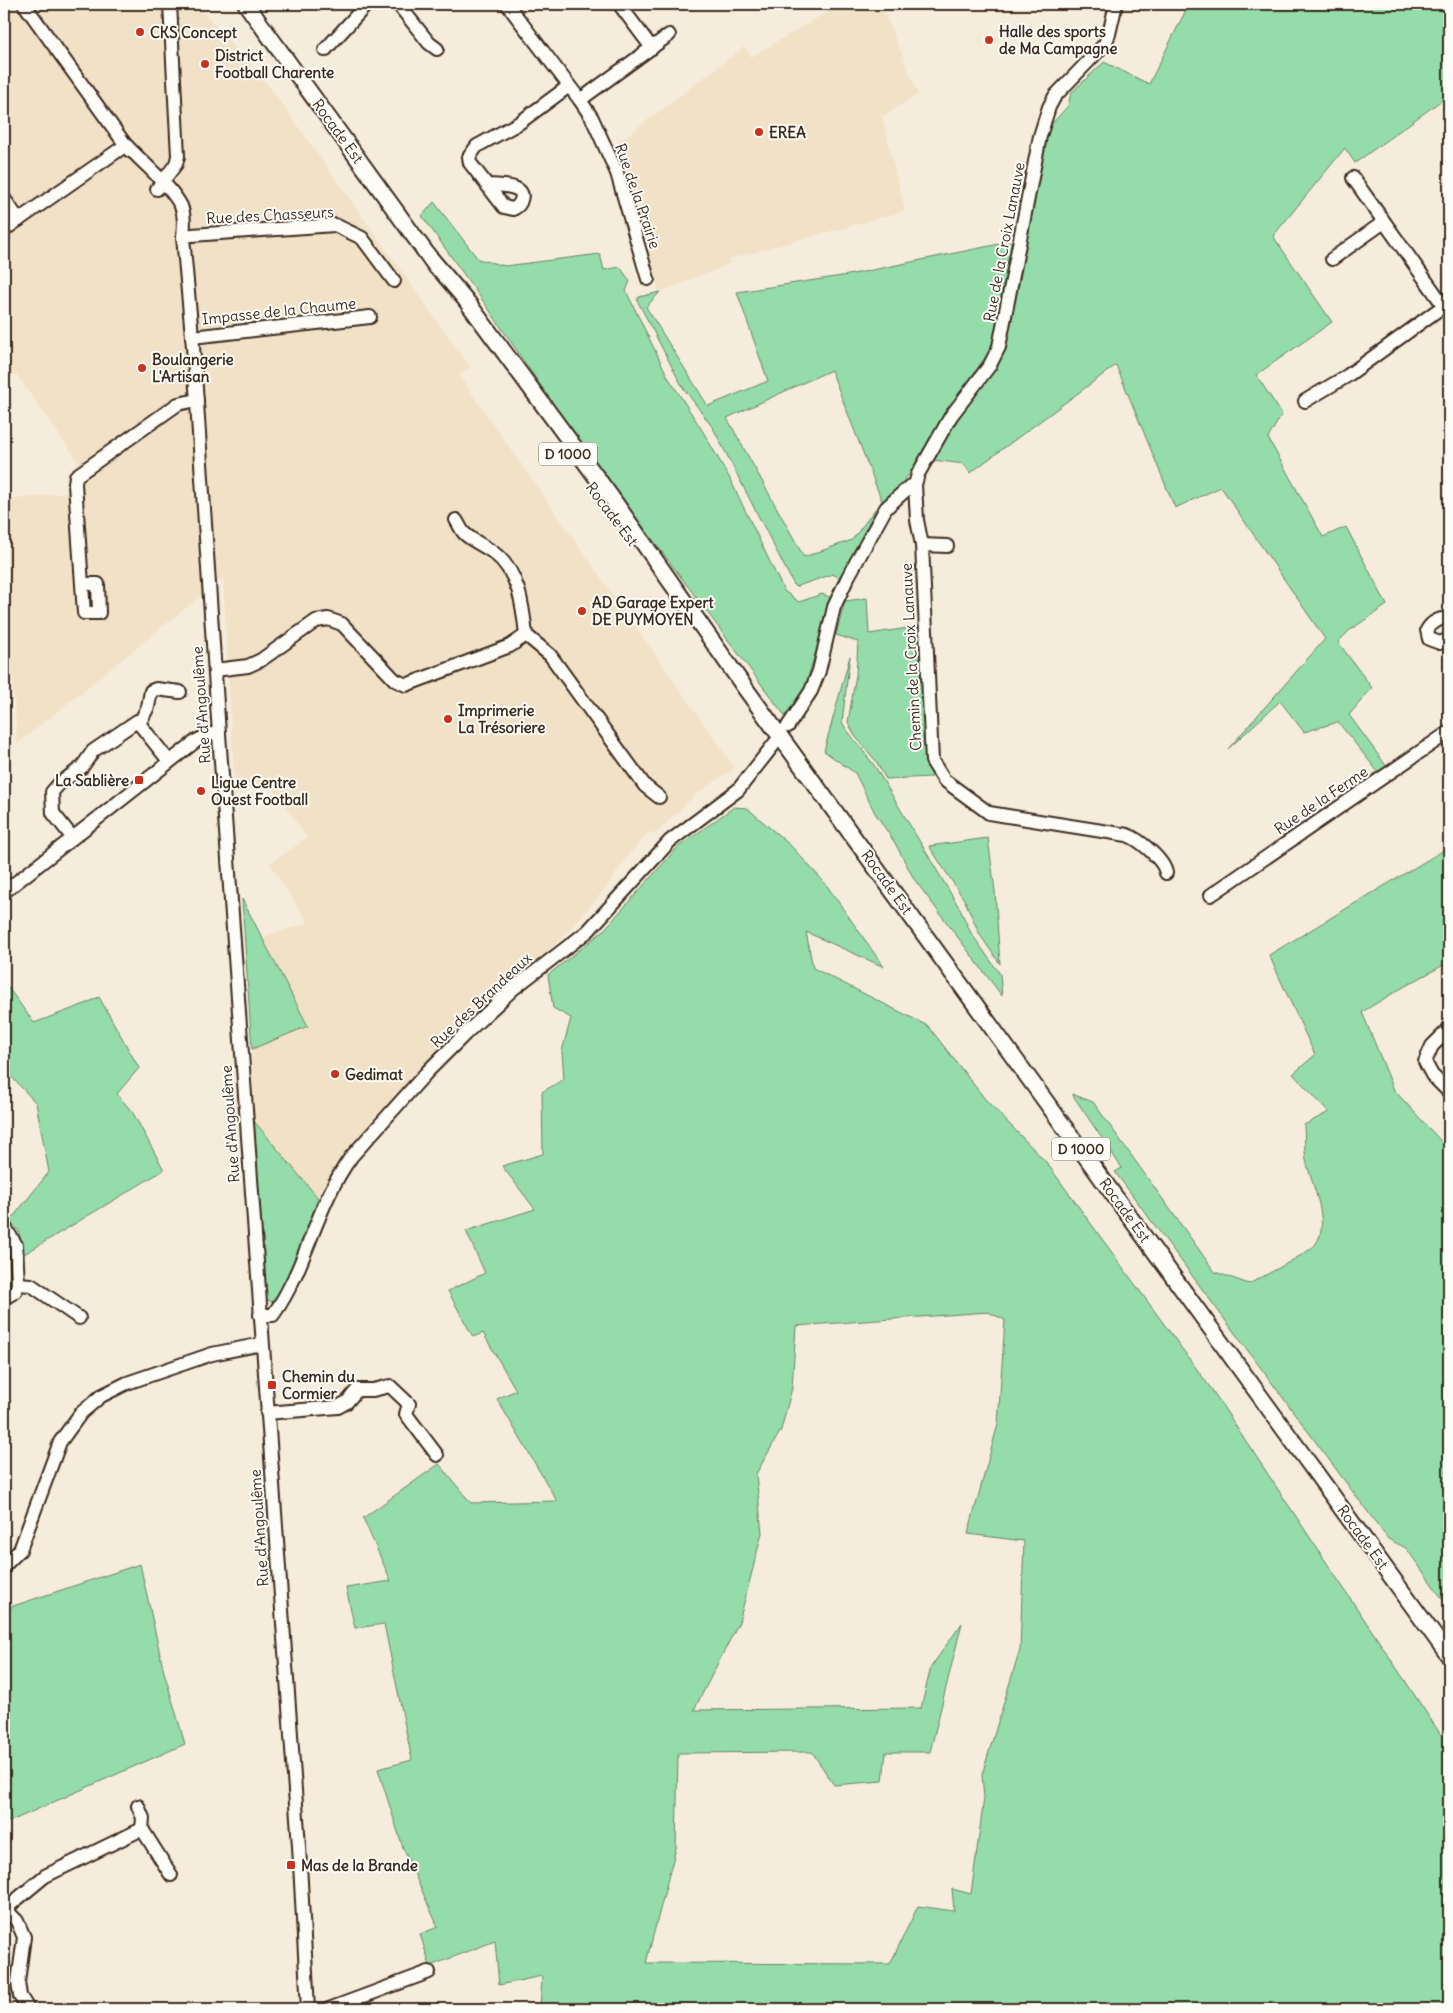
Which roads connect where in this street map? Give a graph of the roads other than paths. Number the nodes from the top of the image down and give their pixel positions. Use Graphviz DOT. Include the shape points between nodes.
graph roads {
  1 [pos="24,4"];
  2 [pos="170,4"];
  3 [pos="246,4"];
  4 [pos="367,4"];
  5 [pos="398,4"];
  6 [pos="507,4"];
  7 [pos="620,4"];
  8 [pos="1116,4"];
  9 [pos="354,8"];
  10 [pos="669,35"];
  11 [pos="652,48"];
  12 [pos="437,49"];
  13 [pos="325,50"];
  14 [pos="569,86"];
  15 [pos="580,100"];
  16 [pos="126,145"];
  17 [pos="1354,178"];
  18 [pos="159,185"];
  19 [pos="488,185"];
  20 [pos="4,201"];
  21 [pos="19,220"];
  22 [pos="1384,222"];
  23 [pos="4,230"];
  24 [pos="183,237"];
  25 [pos="1332,259"];
  26 [pos="648,279"];
  27 [pos="394,281"];
  28 [pos="1446,304"];
  29 [pos="370,317"];
  30 [pos="192,337"];
  31 [pos="197,400"];
  32 [pos="1305,401"];
  33 [pos="915,485"];
  34 [pos="456,520"];
  35 [pos="922,545"];
  36 [pos="947,546"];
  37 [pos="83,584"];
  38 [pos="1449,620"];
  39 [pos="526,635"];
  40 [pos="1449,639"];
  41 [pos="215,670"];
  42 [pos="180,692"];
  43 [pos="140,722"];
  44 [pos="788,726"];
  45 [pos="1449,732"];
  46 [pos="219,734"];
  47 [pos="775,743"];
  48 [pos="169,761"];
  49 [pos="659,797"];
  50 [pos="72,837"];
  51 [pos="1166,873"];
  52 [pos="4,892"];
  53 [pos="1211,895"];
  54 [pos="1449,1029"];
  55 [pos="1449,1092"];
  56 [pos="4,1226"];
  57 [pos="18,1284"];
  58 [pos="4,1298"];
  59 [pos="260,1315"];
  60 [pos="79,1318"];
  61 [pos="262,1344"];
  62 [pos="267,1413"];
  63 [pos="438,1455"];
  64 [pos="4,1566"];
  65 [pos="1449,1656"];
  66 [pos="138,1806"];
  67 [pos="142,1829"];
  68 [pos="171,1875"];
  69 [pos="4,1910"];
  70 [pos="429,1972"];
  71 [pos="28,2009"];
  72 [pos="308,2009"];
  73 [pos="329,2009"];
  1 -- 16 [label="street, Rue d'Angoulême"];
  2 -- 18 [label="street" via="178,156 176,164"];
  3 -- 65 [label="main road, Rocade Est / D 1000" via="598,496 713,642"];
  4 -- 9 [label="street"];
  5 -- 12 [label="street"];
  6 -- 14 [label="street, Rue de la Prairie"];
  7 -- 11 [label="street"];
  8 -- 33 [label="street, Rue de la Croix Lanauve" via="1104,44 1062,89 1049,108 1040,136 1000,347 951,416"];
  9 -- 13 [label="street"];
  10 -- 11 [label="street"];
  11 -- 15 [label="street"];
  14 -- 15 [label="street, Rue de la Prairie"];
  14 -- 19 [label="street" via="472,152 470,163"];
  15 -- 26 [label="street, Rue de la Prairie" via="592,118 617,173"];
  16 -- 18 [label="street, Rue d'Angoulême" via="140,168"];
  16 -- 21 [label="street"];
  17 -- 22 [label="street"];
  18 -- 24 [label="street, Rue d'Angoulême" via="181,207"];
  20 -- 21 [label="street"];
  21 -- 23 [label="street"];
  22 -- 25 [label="street"];
  22 -- 28 [label="street"];
  24 -- 27 [label="street, Rue des Chasseurs" via="335,225 362,238"];
  24 -- 30 [label="street, Rue d'Angoulême"];
  28 -- 32 [label="street" via="1347,376"];
  29 -- 30 [label="street, Impasse de la Chaume"];
  30 -- 31 [label="street, Rue d'Angoulême"];
  31 -- 37 [label="street" via="178,404 76,476"];
  31 -- 41 [label="street, Rue d'Angoulême"];
  33 -- 35 [label="street, Chemin de la Croix Lanauve"];
  33 -- 44 [label="street" via="886,508 848,577 834,607 811,691"];
  34 -- 39 [label="street" via="464,533 495,554 516,581"];
  35 -- 36 [label="street, Chemin de la Croix Lanauve"];
  35 -- 51 [label="street, Chemin de la Croix Lanauve" via="932,761 944,780 989,813 1135,838 1162,863"];
  38 -- 40 [label="street" via="1436,620 1426,630 1429,638 1440,643"];
  39 -- 41 [label="street" via="510,646 406,685 395,680 342,624 328,619 316,621 248,666"];
  39 -- 49 [label="street" via="550,655 645,786"];
  41 -- 46 [label="street, Rue d'Angoulême"];
  42 -- 43 [label="street" via="151,691 148,707"];
  43 -- 48 [label="street"];
  43 -- 50 [label="street" via="134,721 93,751 82,767 54,788 52,810"];
  45 -- 53 [label="street, Rue de la Ferme"];
  46 -- 48 [label="street" via="210,734 196,741"];
  46 -- 59 [label="street, Rue d'Angoulême"];
  47 -- 59 [label="street, Rue des Brandeaux" via="738,790 670,841 588,931 513,990 465,1034 351,1157 324,1202 288,1294 273,1315"];
  48 -- 50 [label="street"];
  50 -- 52 [label="street"];
  54 -- 55 [label="street" via="1432,1046 1425,1062 1432,1075"];
  56 -- 57 [label="street" via="16,1245"];
  57 -- 58 [label="street" via="15,1292"];
  57 -- 60 [label="street" via="31,1285"];
  59 -- 61 [label="street, Rue d'Angoulême"];
  61 -- 62 [label="street, Rue d'Angoulême"];
  61 -- 64 [label="street" via="212,1354 127,1383 101,1396 81,1413 60,1442 20,1550"];
  62 -- 63 [label="street" via="338,1407 357,1390 390,1386 409,1404 406,1414"];
  62 -- 72 [label="street, Rue d'Angoulême"];
  66 -- 67 [label="street" via="143,1818"];
  67 -- 68 [label="street"];
  67 -- 69 [label="street" via="45,1876"];
  69 -- 71 [label="street" via="17,1922 24,1937 18,1982 20,1996"];
  70 -- 73 [label="street"];
}
